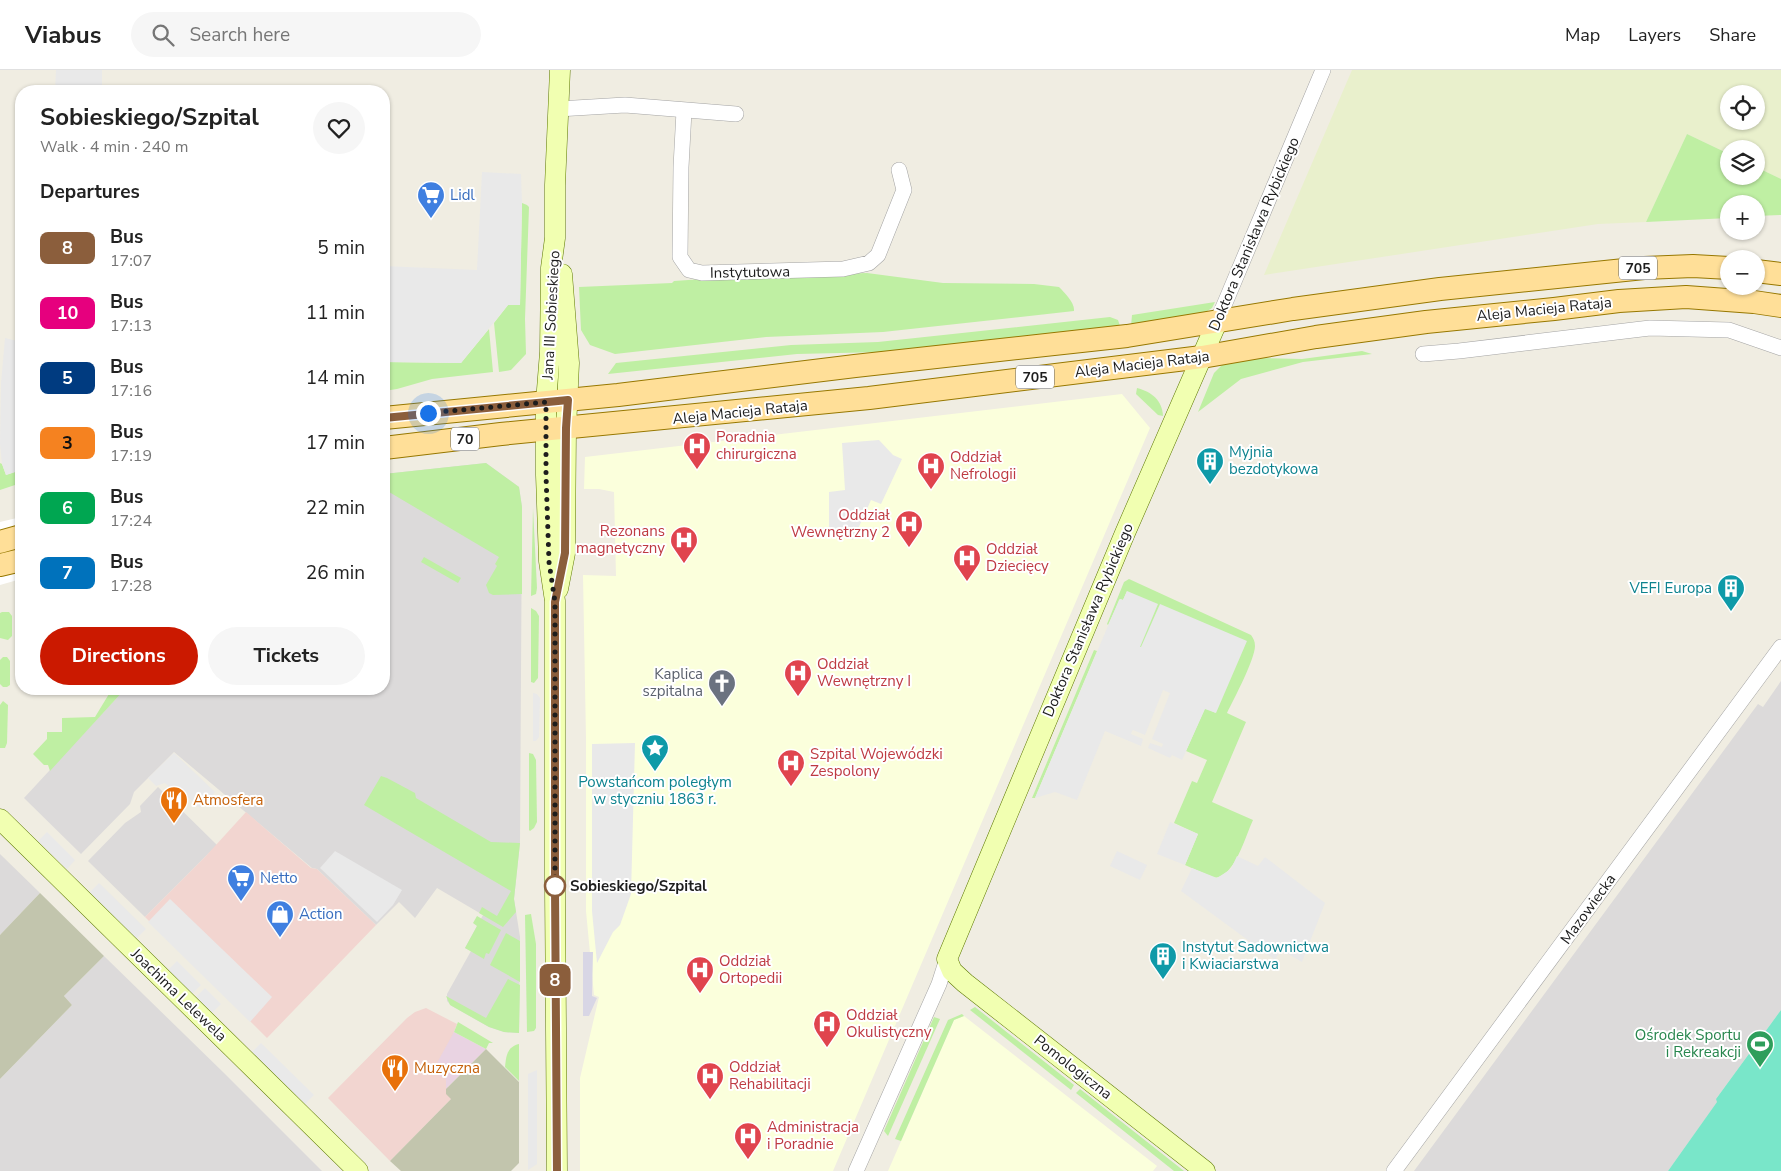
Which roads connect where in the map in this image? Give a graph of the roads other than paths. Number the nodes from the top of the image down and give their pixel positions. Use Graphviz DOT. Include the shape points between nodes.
graph roads {
  1 [pos="560,70"];
  2 [pos="1323,70"];
  3 [pos="558,109"];
  4 [pos="684,111"];
  5 [pos="736,114"];
  6 [pos="899,170"];
  7 [pos="1720,268"];
  8 [pos="1765,272"];
  9 [pos="1781,274"];
  10 [pos="1781,306"];
  11 [pos="1218,322"];
  12 [pos="1781,348"];
  13 [pos="1423,354"];
  14 [pos="1202,357"];
  15 [pos="557,401"];
  16 [pos="390,417"];
  17 [pos="556,429"];
  18 [pos="390,447"];
  19 [pos="15,538"];
  20 [pos="0,542"];
  21 [pos="15,561"];
  22 [pos="0,565"];
  23 [pos="1781,647"];
  24 [pos="0,819"];
  25 [pos="947,959"];
  26 [pos="358,1171"];
  27 [pos="557,1171"];
  28 [pos="856,1171"];
  29 [pos="1205,1171"];
  30 [pos="1394,1171"];
  1 -- 3 [label="street, Jana III Sobieskiego"];
  2 -- 11 [label="street, Doktora Stanisława Rybickiego"];
  3 -- 4 [label="street" via="625,105"];
  3 -- 15 [label="street, Jana III Sobieskiego" via="550,352"];
  4 -- 5 [label="street"];
  4 -- 6 [label="street, Instytutowa" via="680,257 689,270 702,273 843,269 869,263 878,255 904,190"];
  7 -- 11 [label="main road, Aleja Macieja Rataja / 705" via="1644,268 1385,296"];
  8 -- 9 [label="main road"];
  10 -- 14 [label="main road, Aleja Macieja Rataja / 705" via="1686,297 1636,299 1426,322"];
  11 -- 14 [label="street, Doktora Stanisława Rybickiego"];
  11 -- 15 [label="main road, Aleja Macieja Rataja / 705" via="1127,336"];
  12 -- 13 [label="street" via="1729,330 1650,328"];
  14 -- 17 [label="main road, Aleja Macieja Rataja / 705" via="868,398"];
  14 -- 25 [label="street, Doktora Stanisława Rybickiego"];
  15 -- 16 [label="main road, Aleja Macieja Rataja / 70"];
  15 -- 17 [label="street, Jana III Sobieskiego"];
  17 -- 18 [label="main road, Aleja Macieja Rataja / 70"];
  17 -- 27 [label="street, Jana III Sobieskiego" via="565,553 555,602"];
  19 -- 20 [label="main road"];
  21 -- 22 [label="main road"];
  23 -- 30 [label="street, Mazowiecka"];
  24 -- 26 [label="street, Joachima Lelewela"];
  25 -- 28 [label="street, Doktora Stanisława Rybickiego" via="939,984"];
  25 -- 29 [label="street, Pomologiczna" via="952,971 965,983"];
}
